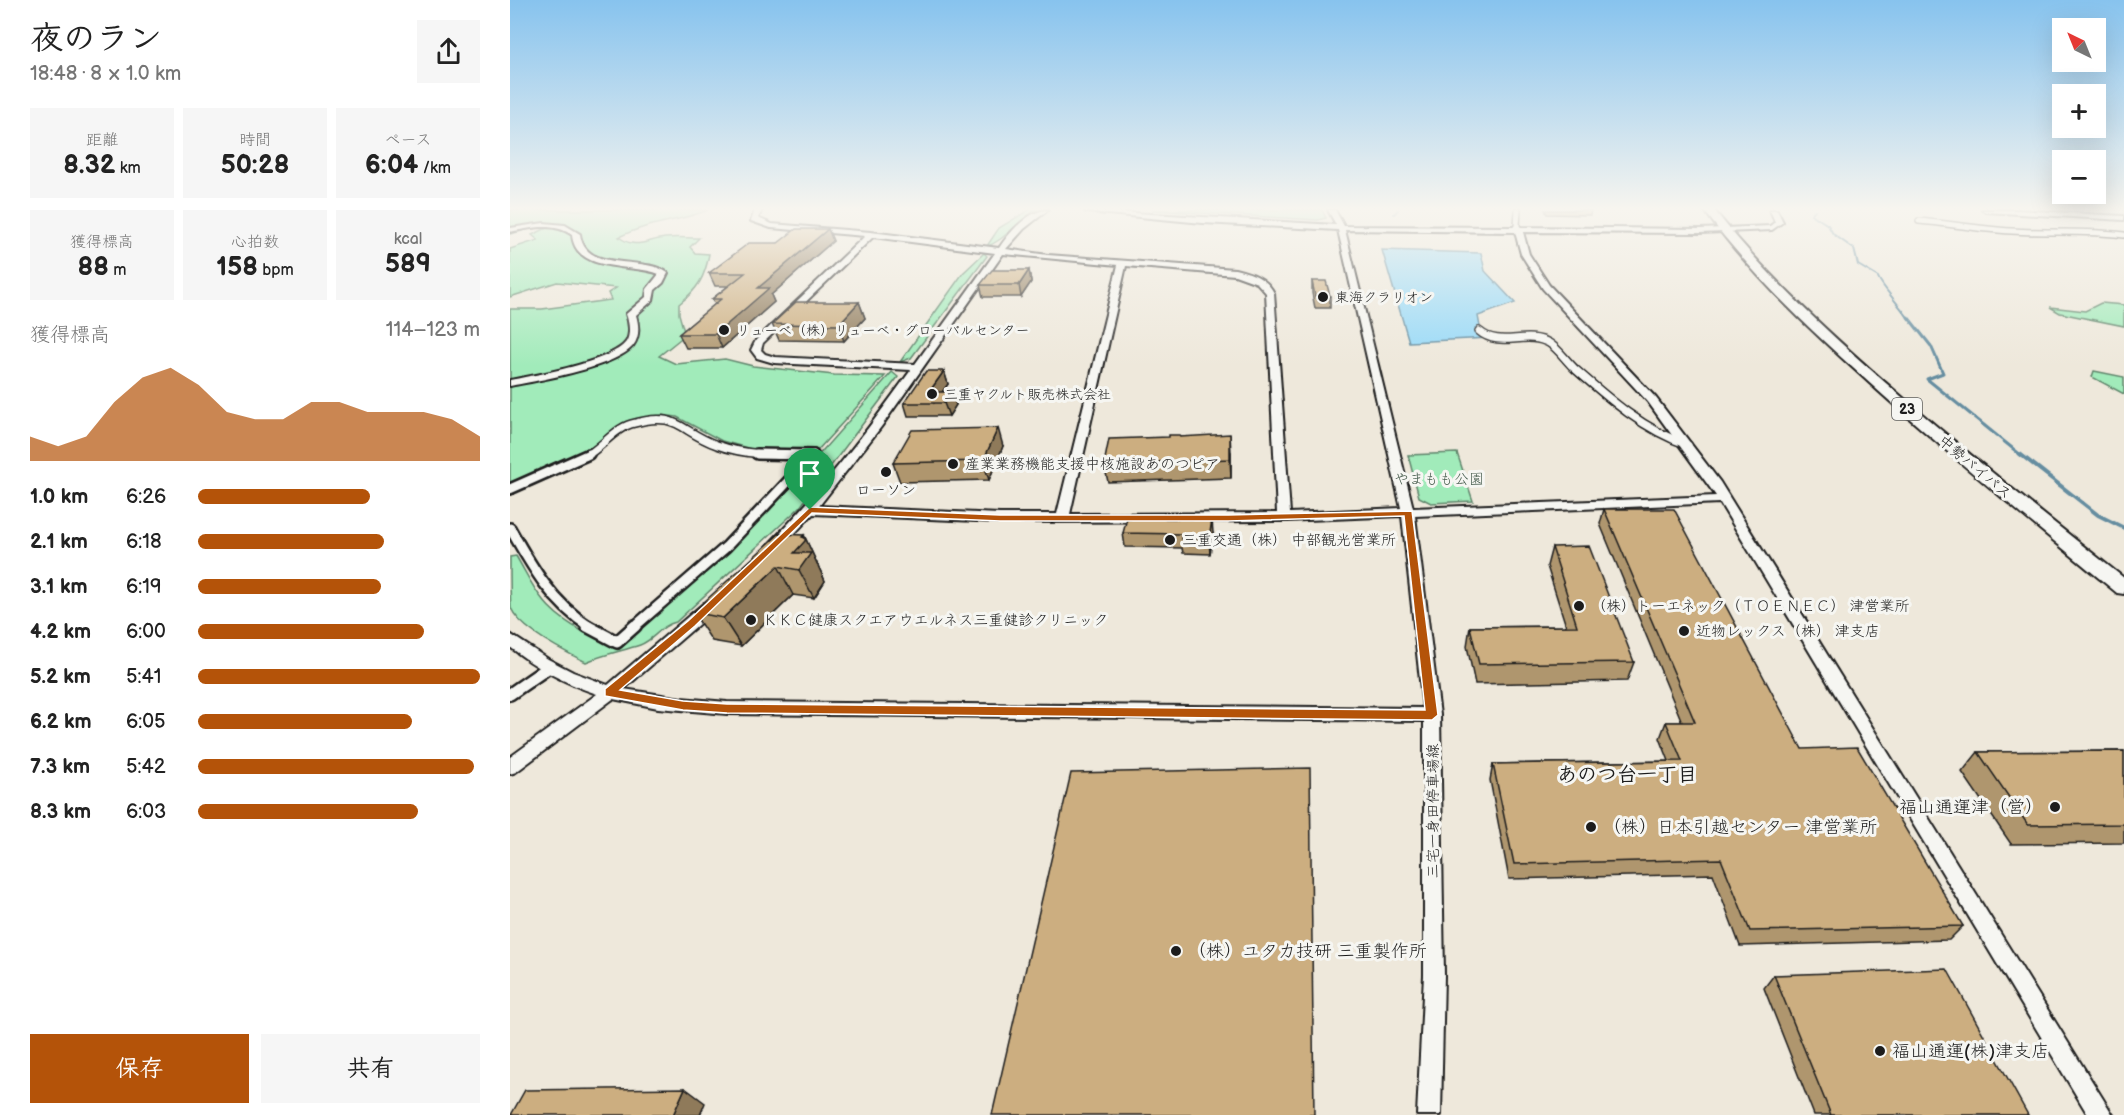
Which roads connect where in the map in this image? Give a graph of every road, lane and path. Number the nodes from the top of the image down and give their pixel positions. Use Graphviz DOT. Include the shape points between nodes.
graph roads {
  1 [pos="621,262"];
  2 [pos="842,262"];
  3 [pos="993,262"];
  4 [pos="1104,262"];
  5 [pos="1347,262"];
  6 [pos="1530,262"];
  7 [pos="1753,262"];
  8 [pos="1122,264"];
  9 [pos="1479,331"];
  10 [pos="917,367"];
  11 [pos="510,383"];
  12 [pos="1688,445"];
  13 [pos="510,489"];
  14 [pos="1724,499"];
  15 [pos="810,510"];
  16 [pos="1408,513"];
  17 [pos="1284,517"];
  18 [pos="1063,518"];
  19 [pos="510,528"];
  20 [pos="520,547"];
  21 [pos="510,551"];
  22 [pos="761,559"];
  23 [pos="2124,588"];
  24 [pos="718,599"];
  25 [pos="510,639"];
  26 [pos="549,667"];
  27 [pos="609,693"];
  28 [pos="510,694"];
  29 [pos="1432,715"];
  30 [pos="510,767"];
  31 [pos="1430,1115"];
  32 [pos="2101,1115"];
  1 -- 11 [label="street" via="664,273 651,289 650,298 631,314 635,323 630,343 602,360"];
  2 -- 10 [label="street" via="759,342 756,350 774,360"];
  3 -- 10 [label="street"];
  4 -- 8 [label="street"];
  5 -- 16 [label="street, 三宅一身田停車場線"];
  6 -- 12 [label="street" via="1546,287 1652,400"];
  7 -- 23 [label="highway, 中勢バイパス / 23" via="1852,360 1972,465"];
  8 -- 17 [label="street" via="1235,272 1255,278 1267,287"];
  8 -- 18 [label="street"];
  9 -- 12 [label="street" via="1498,340 1548,342 1567,362 1655,432"];
  10 -- 15 [label="street"];
  12 -- 14 [label="street"];
  13 -- 20 [label="street" via="589,454 628,425 657,418 673,420 716,445 762,455 813,455 726,547 617,642 592,630 556,602"];
  14 -- 16 [label="street"];
  14 -- 32 [label="street"];
  15 -- 18 [label="street"];
  15 -- 22 [label="street"];
  16 -- 17 [label="street"];
  16 -- 29 [label="street, 三宅一身田停車場線"];
  17 -- 18 [label="street"];
  19 -- 20 [label="street"];
  20 -- 21 [label="street"];
  24 -- 27 [label="street"];
  25 -- 26 [label="street"];
  26 -- 27 [label="street"];
  26 -- 28 [label="street"];
  27 -- 29 [label="street" via="727,708"];
  27 -- 30 [label="street"];
  29 -- 31 [label="street, 三宅一身田停車場線" via="1434,975"];
}
